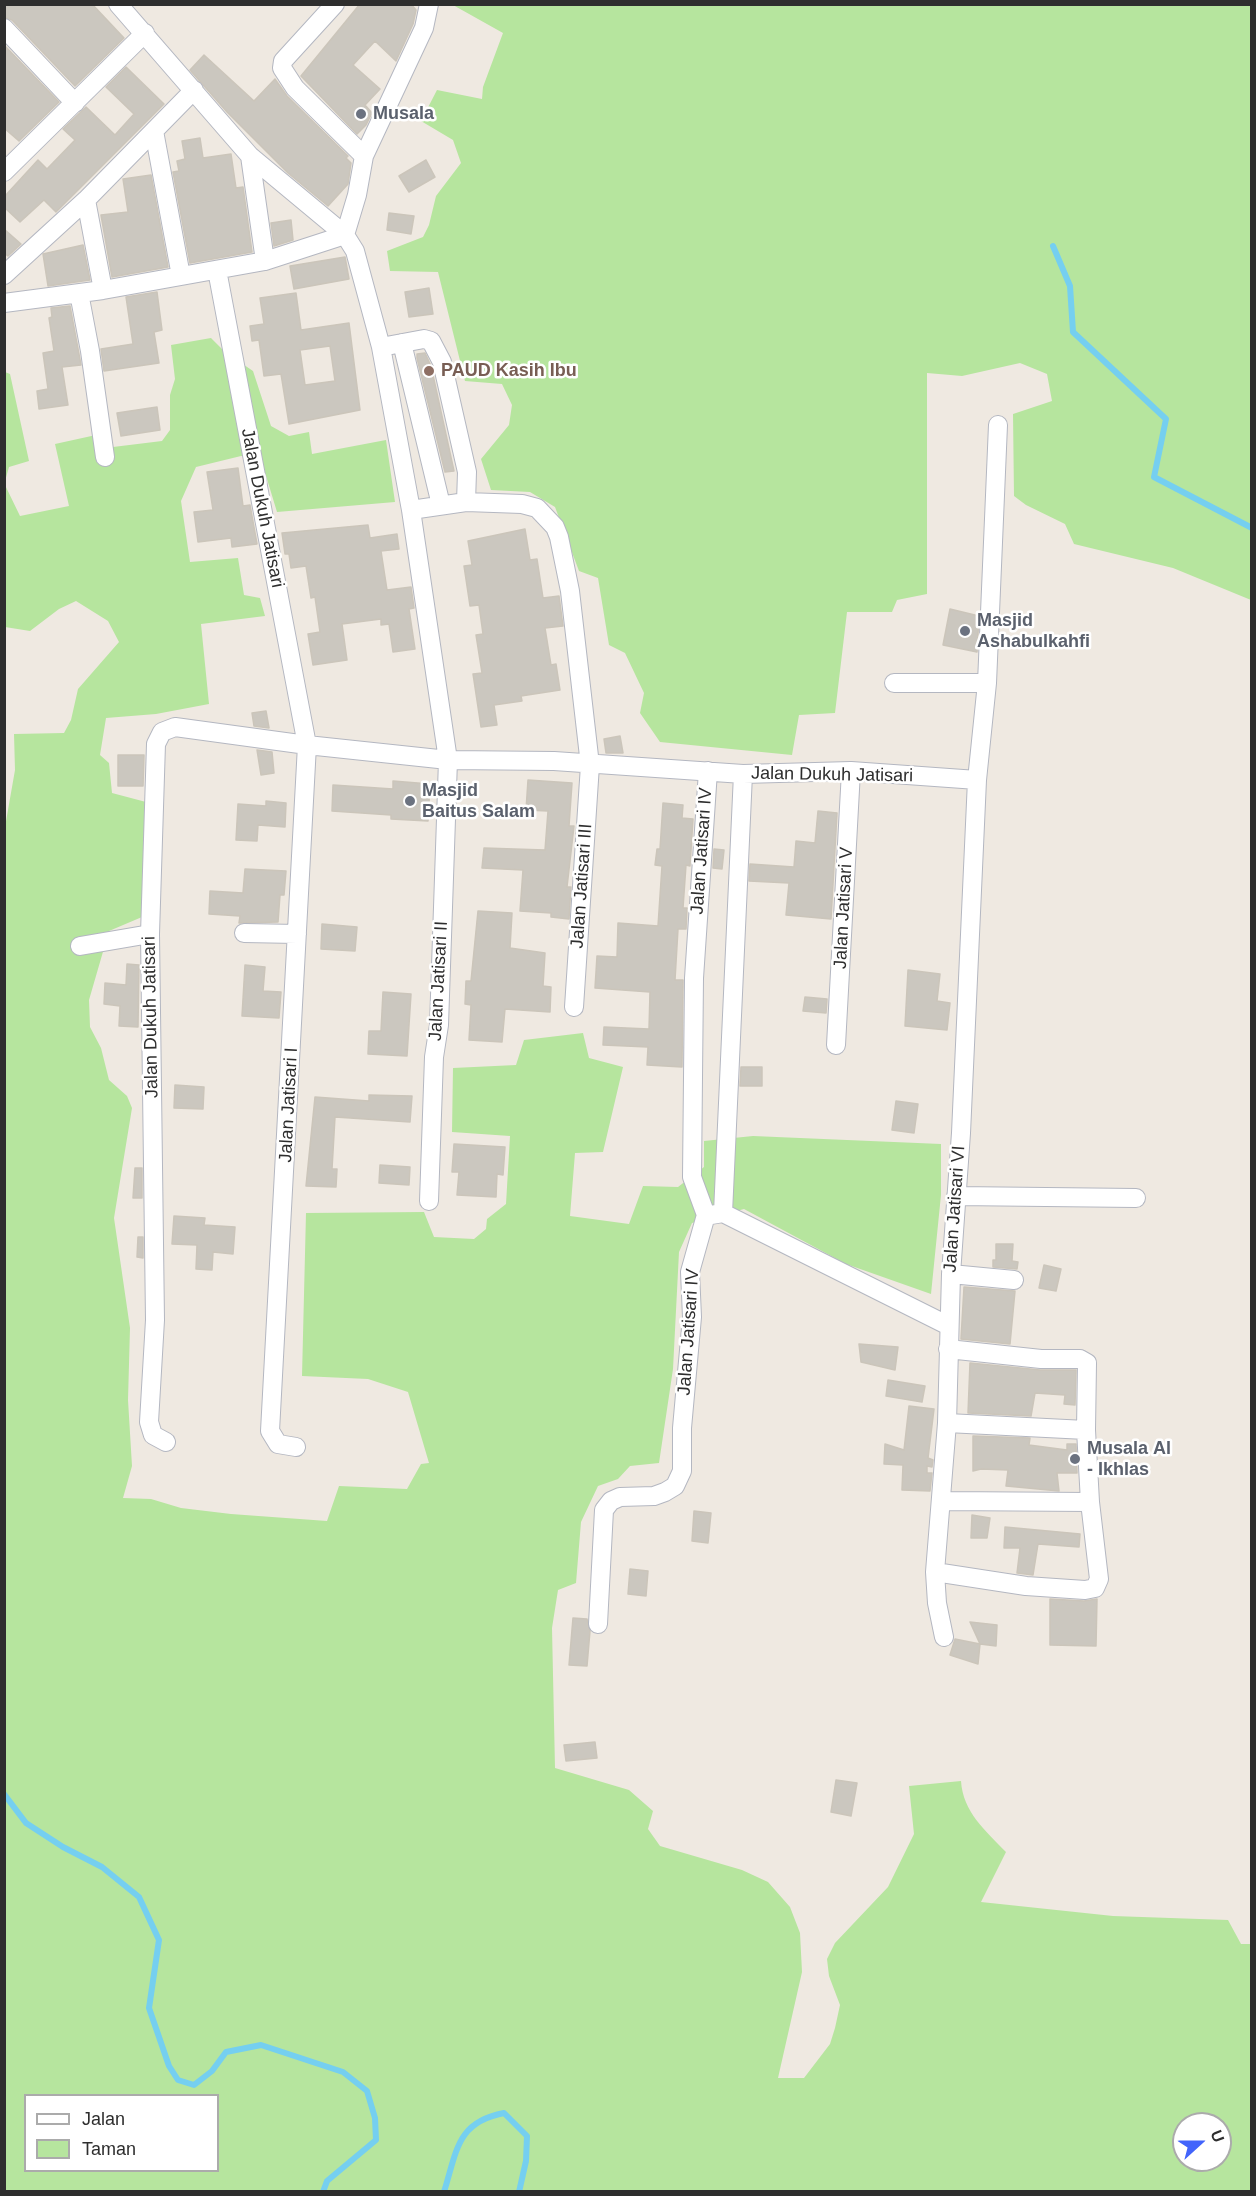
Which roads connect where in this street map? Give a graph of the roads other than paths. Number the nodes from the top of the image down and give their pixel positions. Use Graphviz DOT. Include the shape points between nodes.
graph roads {
  1 [pos="118,4"];
  2 [pos="335,4"];
  3 [pos="429,4"];
  4 [pos="4,28"];
  5 [pos="145,33"];
  6 [pos="194,90"];
  7 [pos="75,103"];
  8 [pos="154,131"];
  9 [pos="250,156"];
  10 [pos="364,156"];
  11 [pos="7,164"];
  12 [pos="86,200"];
  13 [pos="345,235"];
  14 [pos="265,261"];
  15 [pos="217,270"];
  16 [pos="4,275"];
  17 [pos="181,276"];
  18 [pos="103,290"];
  19 [pos="79,293"];
  20 [pos="4,303"];
  21 [pos="402,343"];
  22 [pos="381,347"];
  23 [pos="998,425"];
  24 [pos="105,457"];
  25 [pos="466,502"];
  26 [pos="441,505"];
  27 [pos="411,510"];
  28 [pos="894,683"];
  29 [pos="987,683"];
  30 [pos="307,745"];
  31 [pos="448,760"];
  32 [pos="590,765"];
  33 [pos="708,771"];
  34 [pos="851,771"];
  35 [pos="743,774"];
  36 [pos="977,780"];
  37 [pos="244,933"];
  38 [pos="150,934"];
  39 [pos="297,934"];
  40 [pos="80,946"];
  41 [pos="574,1007"];
  42 [pos="836,1045"];
  43 [pos="956,1196"];
  44 [pos="1136,1198"];
  45 [pos="429,1202"];
  46 [pos="714,1214"];
  47 [pos="951,1274"];
  48 [pos="1014,1280"];
  49 [pos="949,1326"];
  50 [pos="948,1349"];
  51 [pos="947,1423"];
  52 [pos="1086,1431"];
  53 [pos="166,1442"];
  54 [pos="296,1447"];
  55 [pos="942,1501"];
  56 [pos="1090,1502"];
  57 [pos="935,1572"];
  58 [pos="598,1624"];
  59 [pos="944,1637"];
  1 -- 5 [label="street"];
  2 -- 10 [label="street" via="283,61 282,68 295,88"];
  3 -- 10 [label="street" via="424,28"];
  4 -- 7 [label="street"];
  5 -- 6 [label="street"];
  5 -- 7 [label="street"];
  6 -- 8 [label="street"];
  6 -- 9 [label="street"];
  7 -- 11 [label="street"];
  8 -- 12 [label="street"];
  8 -- 17 [label="street"];
  9 -- 13 [label="street"];
  9 -- 14 [label="street"];
  10 -- 13 [label="street"];
  12 -- 16 [label="street"];
  12 -- 18 [label="street"];
  13 -- 14 [label="street"];
  13 -- 22 [label="street" via="355,251"];
  14 -- 15 [label="street"];
  15 -- 17 [label="street"];
  15 -- 30 [label="street, Jalan Dukuh Jatisari"];
  17 -- 18 [label="street"];
  18 -- 19 [label="street"];
  19 -- 20 [label="street"];
  19 -- 24 [label="street"];
  21 -- 22 [label="street"];
  21 -- 25 [label="street" via="431,341 442,362 467,472"];
  21 -- 26 [label="street"];
  22 -- 27 [label="street"];
  23 -- 29 [label="street"];
  25 -- 26 [label="street"];
  25 -- 32 [label="street" via="537,508 560,537"];
  26 -- 27 [label="street"];
  27 -- 31 [label="street"];
  28 -- 29 [label="street"];
  29 -- 36 [label="street"];
  30 -- 31 [label="street, Jalan Dukuh Jatisari"];
  30 -- 38 [label="street, Jalan Dukuh Jatisari" via="175,727 162,732 156,744"];
  30 -- 39 [label="street, Jalan Jatisari I"];
  31 -- 32 [label="street, Jalan Dukuh Jatisari"];
  31 -- 45 [label="street, Jalan Jatisari II"];
  32 -- 33 [label="street, Jalan Dukuh Jatisari"];
  32 -- 41 [label="street, Jalan Jatisari III"];
  33 -- 35 [label="street, Jalan Dukuh Jatisari"];
  33 -- 46 [label="street, Jalan Jatisari IV" via="694,978 692,1177"];
  34 -- 35 [label="street, Jalan Dukuh Jatisari"];
  34 -- 36 [label="street, Jalan Dukuh Jatisari"];
  34 -- 42 [label="street, Jalan Jatisari V"];
  35 -- 46 [label="street"];
  36 -- 43 [label="street, Jalan Jatisari VI"];
  37 -- 39 [label="street"];
  38 -- 40 [label="street"];
  38 -- 53 [label="street, Jalan Dukuh Jatisari" via="155,1320 149,1422 153,1435"];
  39 -- 54 [label="street, Jalan Jatisari I" via="270,1431 278,1444"];
  43 -- 44 [label="street"];
  43 -- 47 [label="street, Jalan Jatisari VI"];
  46 -- 49 [label="street"];
  46 -- 58 [label="street, Jalan Jatisari IV" via="690,1272 692,1317 681,1479 654,1496 620,1497 604,1510"];
  47 -- 48 [label="street"];
  47 -- 49 [label="street, Jalan Jatisari VI"];
  49 -- 50 [label="street, Jalan Jatisari VI"];
  50 -- 51 [label="street, Jalan Jatisari VI"];
  50 -- 52 [label="street" via="1084,1361 1089,1372"];
  51 -- 52 [label="street"];
  51 -- 55 [label="street, Jalan Jatisari VI"];
  52 -- 56 [label="street"];
  55 -- 56 [label="street"];
  55 -- 57 [label="street, Jalan Jatisari VI"];
  56 -- 57 [label="street" via="1099,1579 1095,1588 1026,1586"];
  57 -- 59 [label="street, Jalan Jatisari VI"];
}
